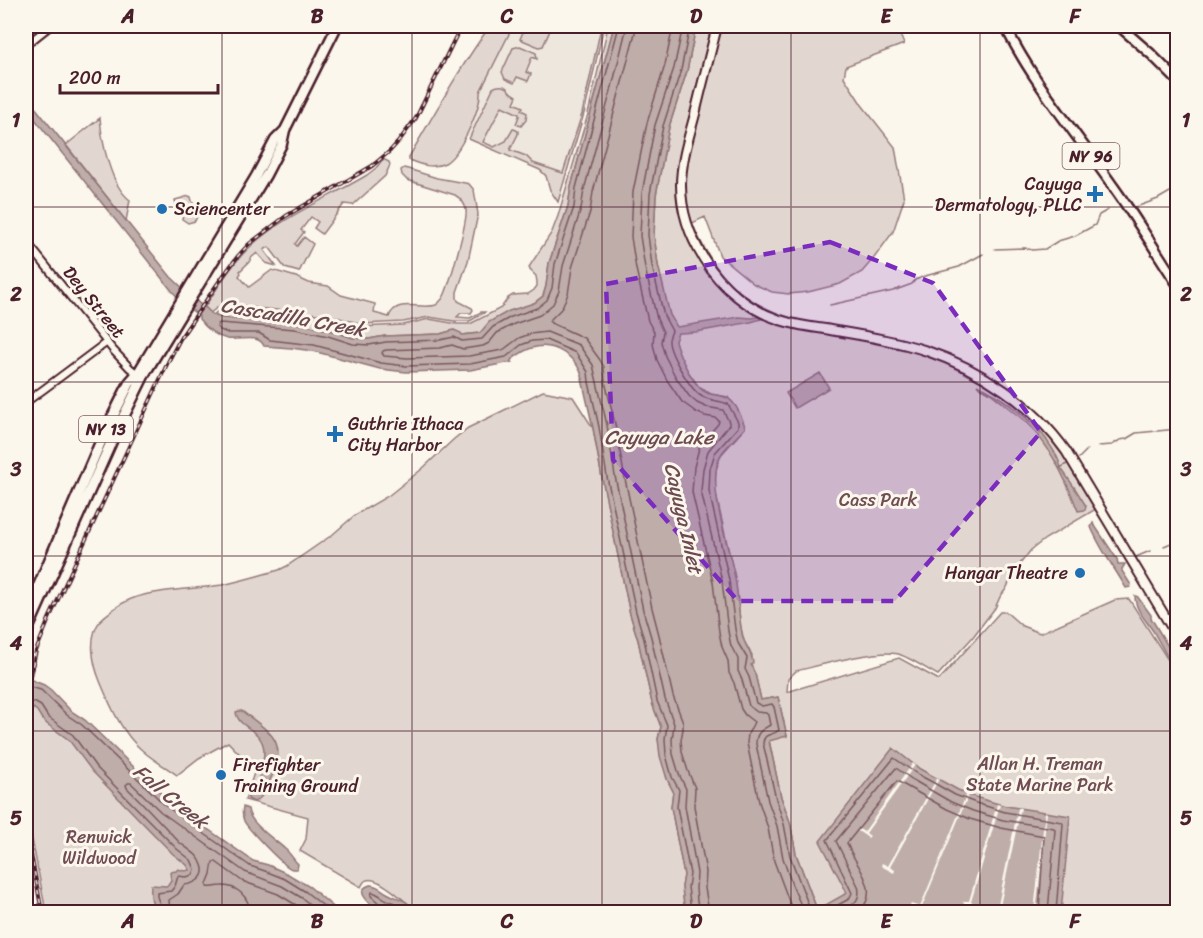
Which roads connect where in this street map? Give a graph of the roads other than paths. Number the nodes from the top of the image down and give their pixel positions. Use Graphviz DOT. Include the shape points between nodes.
graph roads {
  1 [pos="50,26"];
  2 [pos="337,26"];
  3 [pos="717,26"];
  4 [pos="1005,26"];
  5 [pos="1119,26"];
  6 [pos="26,45"];
  7 [pos="1178,81"];
  8 [pos="26,241"];
  9 [pos="1178,285"];
  10 [pos="107,342"];
  11 [pos="140,376"];
  12 [pos="26,402"];
  13 [pos="26,615"];
  14 [pos="26,633"];
  15 [pos="1178,638"];
  1 -- 6 [label="street"];
  2 -- 11 [label="main road, NY 13" via="285,130 275,140"];
  3 -- 15 [label="main road" via="684,155 681,187 690,232 714,274 742,300 773,318 929,352 966,368 1014,398 1043,423 1066,451"];
  4 -- 9 [label="main road, NY 96" via="1039,85 1115,188"];
  5 -- 7 [label="main road"];
  8 -- 10 [label="street, Dey Street"];
  10 -- 11 [label="street, Dey Street"];
  10 -- 12 [label="street"];
  11 -- 13 [label="highway, NY 13" via="130,382 104,434"];
  11 -- 14 [label="highway, NY 13"];
}
